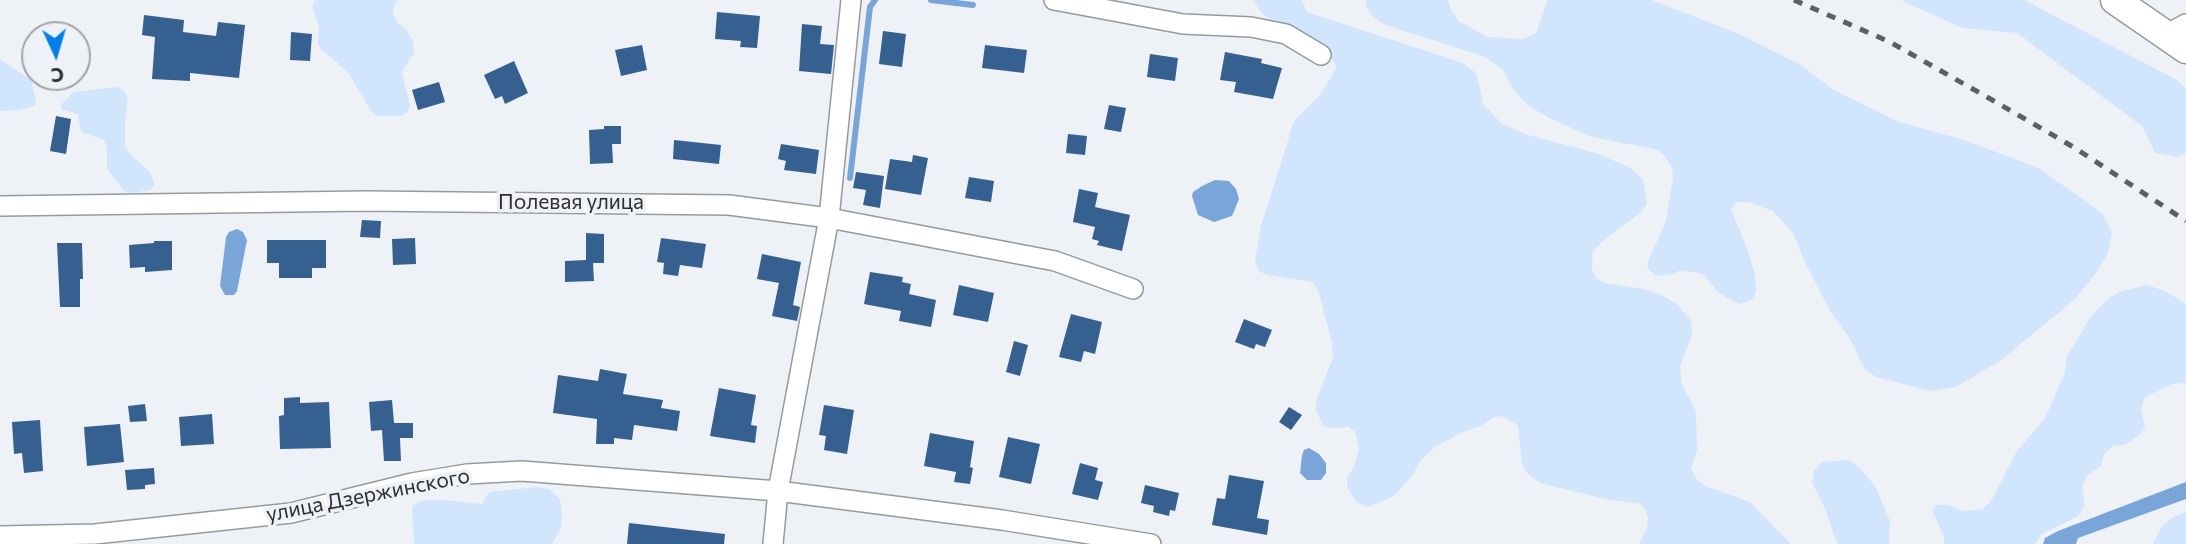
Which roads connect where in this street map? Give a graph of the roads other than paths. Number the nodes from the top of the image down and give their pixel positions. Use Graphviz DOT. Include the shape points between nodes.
graph roads {
  1 [pos="851,0"];
  2 [pos="1054,0"];
  3 [pos="2115,0"];
  4 [pos="2180,36"];
  5 [pos="1321,55"];
  6 [pos="0,206"];
  7 [pos="829,218"];
  8 [pos="1133,289"];
  9 [pos="778,491"];
  10 [pos="0,536"];
  11 [pos="773,544"];
  12 [pos="1151,544"];
  1 -- 7 [label="street"];
  2 -- 5 [label="street" via="1183,24 1251,27 1286,34"];
  3 -- 4 [label="main road"];
  6 -- 7 [label="street, Полевая улица" via="683,203"];
  7 -- 8 [label="street, Полевая улица" via="1055,261"];
  7 -- 9 [label="street"];
  9 -- 10 [label="street, улица Дзержинского" via="522,471 467,474 291,513 95,534"];
  9 -- 11 [label="street"];
  9 -- 12 [label="street, улица Дзержинского"];
}
